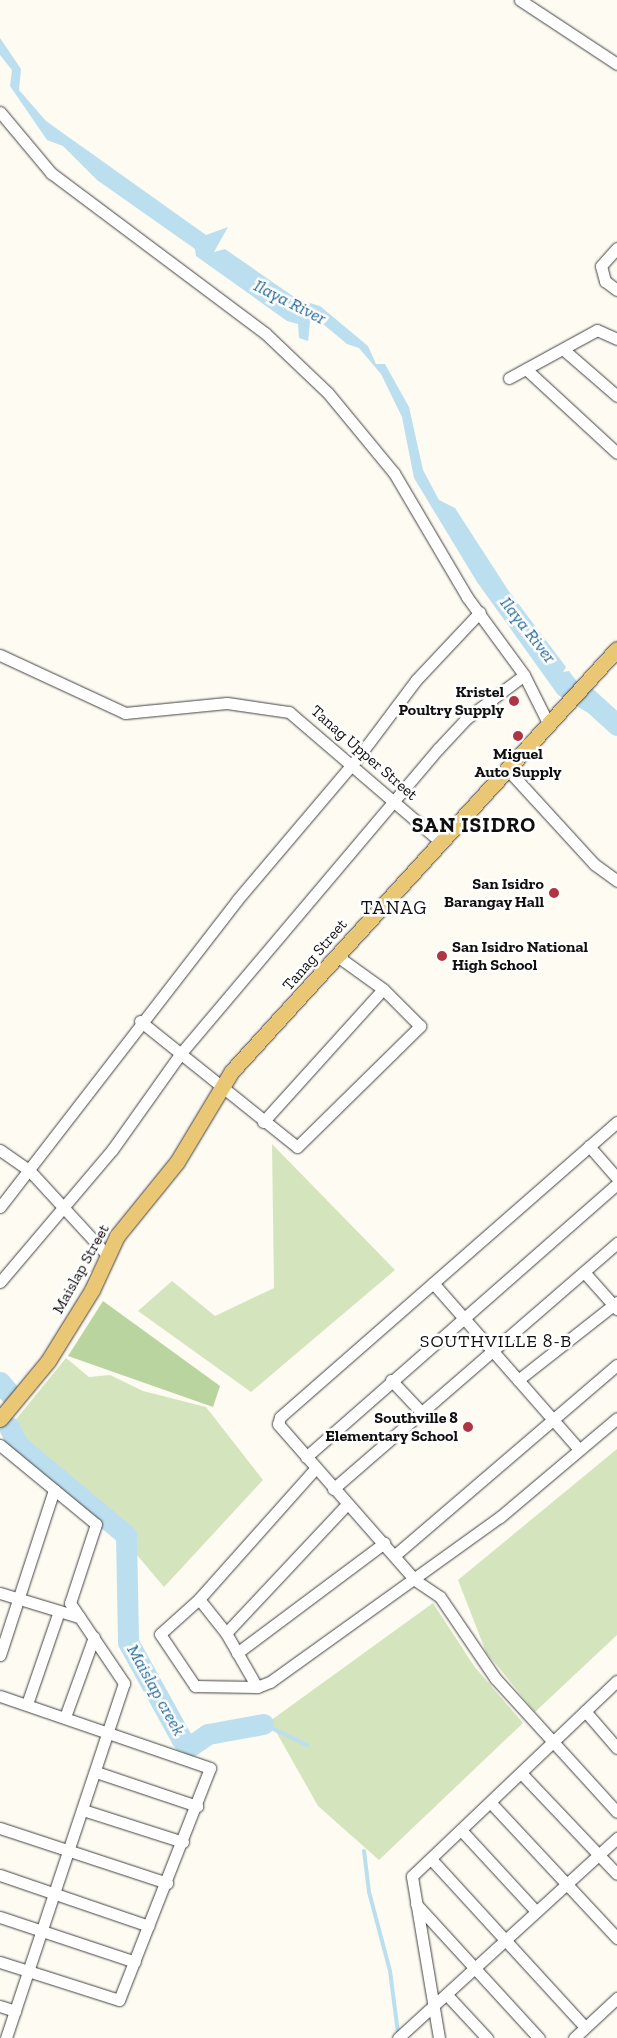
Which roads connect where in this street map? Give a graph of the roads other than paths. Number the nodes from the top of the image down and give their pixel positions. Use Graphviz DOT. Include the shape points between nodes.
graph roads {
  1 [pos="520,0"];
  2 [pos="617,64"];
  3 [pos="0,112"];
  4 [pos="617,248"];
  5 [pos="617,290"];
  6 [pos="617,338"];
  7 [pos="564,350"];
  8 [pos="527,370"];
  9 [pos="509,378"];
  10 [pos="617,396"];
  11 [pos="617,453"];
  12 [pos="480,612"];
  13 [pos="617,649"];
  14 [pos="0,655"];
  15 [pos="524,675"];
  16 [pos="554,720"];
  17 [pos="350,762"];
  18 [pos="508,770"];
  19 [pos="396,801"];
  20 [pos="442,842"];
  21 [pos="617,881"];
  22 [pos="337,956"];
  23 [pos="383,989"];
  24 [pos="140,1021"];
  25 [pos="181,1053"];
  26 [pos="222,1085"];
  27 [pos="262,1122"];
  28 [pos="617,1122"];
  29 [pos="589,1146"];
  30 [pos="0,1150"];
  31 [pos="29,1170"];
  32 [pos="617,1178"];
  33 [pos="617,1184"];
  34 [pos="0,1207"];
  35 [pos="66,1208"];
  36 [pos="617,1243"];
  37 [pos="108,1256"];
  38 [pos="584,1272"];
  39 [pos="0,1282"];
  40 [pos="433,1283"];
  41 [pos="616,1305"];
  42 [pos="464,1315"];
  43 [pos="492,1349"];
  44 [pos="617,1364"];
  45 [pos="391,1380"];
  46 [pos="518,1380"];
  47 [pos="421,1412"];
  48 [pos="617,1418"];
  49 [pos="0,1419"];
  50 [pos="553,1420"];
  51 [pos="0,1445"];
  52 [pos="579,1450"];
  53 [pos="306,1457"];
  54 [pos="315,1469"];
  55 [pos="333,1489"];
  56 [pos="54,1490"];
  57 [pos="347,1504"];
  58 [pos="384,1543"];
  59 [pos="395,1555"];
  60 [pos="415,1580"];
  61 [pos="0,1593"];
  62 [pos="19,1599"];
  63 [pos="199,1599"];
  64 [pos="59,1610"];
  65 [pos="79,1617"];
  66 [pos="226,1633"];
  67 [pos="94,1637"];
  68 [pos="237,1653"];
  69 [pos="0,1655"];
  70 [pos="616,1684"];
  71 [pos="257,1688"];
  72 [pos="0,1696"];
  73 [pos="27,1704"];
  74 [pos="585,1711"];
  75 [pos="65,1717"];
  76 [pos="110,1732"];
  77 [pos="553,1744"];
  78 [pos="617,1748"];
  79 [pos="96,1772"];
  80 [pos="521,1773"];
  81 [pos="491,1803"];
  82 [pos="197,1806"];
  83 [pos="84,1810"];
  84 [pos="617,1812"];
  85 [pos="0,1828"];
  86 [pos="461,1830"];
  87 [pos="617,1838"];
  88 [pos="183,1842"];
  89 [pos="70,1851"];
  90 [pos="600,1854"];
  91 [pos="431,1859"];
  92 [pos="0,1874"];
  93 [pos="617,1874"];
  94 [pos="566,1882"];
  95 [pos="167,1883"];
  96 [pos="55,1892"];
  97 [pos="416,1904"];
  98 [pos="534,1909"];
  99 [pos="0,1917"];
  100 [pos="149,1926"];
  101 [pos="42,1931"];
  102 [pos="503,1938"];
  103 [pos="617,1938"];
  104 [pos="0,1962"];
  105 [pos="135,1962"];
  106 [pos="472,1968"];
  107 [pos="28,1971"];
  108 [pos="447,1994"];
  109 [pos="617,1998"];
  110 [pos="0,2006"];
  111 [pos="434,2006"];
  112 [pos="15,2011"];
  113 [pos="585,2027"];
  114 [pos="6,2038"];
  115 [pos="398,2038"];
  116 [pos="438,2038"];
  117 [pos="487,2038"];
  118 [pos="539,2038"];
  119 [pos="574,2038"];
  1 -- 2 [label="street"];
  3 -- 12 [label="street" via="51,173 265,333 308,372 383,457"];
  4 -- 5 [label="street" via="601,266 605,281"];
  6 -- 7 [label="street" via="602,329"];
  7 -- 8 [label="street"];
  7 -- 10 [label="street"];
  8 -- 9 [label="street"];
  8 -- 11 [label="street"];
  12 -- 15 [label="street"];
  12 -- 17 [label="street" via="416,680"];
  13 -- 16 [label="main road, Tanag Street"];
  14 -- 17 [label="street, Tanag Upper Street" via="125,713 227,703 289,712"];
  15 -- 16 [label="street"];
  15 -- 19 [label="street" via="466,718"];
  16 -- 18 [label="main road, Tanag Street"];
  17 -- 19 [label="street, Tanag Upper Street"];
  17 -- 24 [label="street"];
  18 -- 20 [label="main road, Tanag Street"];
  18 -- 21 [label="street" via="594,864"];
  19 -- 20 [label="street, Tanag Upper Street"];
  19 -- 25 [label="street"];
  20 -- 22 [label="main road, Tanag Street"];
  22 -- 23 [label="street"];
  22 -- 26 [label="main road, Tanag Street"];
  23 -- 27 [label="street"];
  23 -- 27 [label="street" via="418,1021 418,1030 301,1145 291,1144"];
  24 -- 25 [label="street"];
  24 -- 31 [label="street"];
  25 -- 26 [label="street"];
  25 -- 35 [label="street"];
  26 -- 27 [label="street"];
  26 -- 37 [label="main road, Maislap Street" via="188,1147 117,1236"];
  28 -- 29 [label="street"];
  29 -- 32 [label="street"];
  29 -- 40 [label="street"];
  30 -- 31 [label="street"];
  31 -- 34 [label="street"];
  31 -- 35 [label="street"];
  33 -- 42 [label="street"];
  35 -- 37 [label="street"];
  35 -- 39 [label="street"];
  36 -- 38 [label="street"];
  37 -- 49 [label="main road, Maislap Street" via="48,1361"];
  38 -- 41 [label="street"];
  38 -- 43 [label="street"];
  40 -- 42 [label="street"];
  40 -- 53 [label="street" via="280,1416 278,1424"];
  41 -- 46 [label="street"];
  42 -- 43 [label="street"];
  42 -- 45 [label="street"];
  43 -- 46 [label="street"];
  43 -- 47 [label="street"];
  44 -- 50 [label="street"];
  45 -- 47 [label="street"];
  45 -- 53 [label="street"];
  46 -- 50 [label="street"];
  47 -- 55 [label="street"];
  48 -- 52 [label="street"];
  50 -- 52 [label="street"];
  50 -- 59 [label="street"];
  51 -- 56 [label="street"];
  52 -- 60 [label="street" via="500,1517"];
  53 -- 54 [label="street"];
  54 -- 55 [label="street"];
  54 -- 63 [label="street"];
  55 -- 57 [label="street"];
  56 -- 62 [label="street"];
  56 -- 65 [label="street" via="96,1524 69,1596"];
  57 -- 58 [label="street"];
  57 -- 66 [label="street"];
  58 -- 59 [label="street"];
  58 -- 68 [label="street"];
  59 -- 60 [label="street"];
  60 -- 71 [label="street"];
  60 -- 77 [label="street" via="440,1597 466,1630 478,1657"];
  61 -- 62 [label="street"];
  62 -- 64 [label="street"];
  62 -- 69 [label="street"];
  63 -- 66 [label="street"];
  63 -- 71 [label="street" via="160,1634 200,1689"];
  64 -- 65 [label="street"];
  64 -- 73 [label="street"];
  65 -- 67 [label="street"];
  66 -- 68 [label="street"];
  67 -- 75 [label="street"];
  67 -- 76 [label="street" via="124,1679"];
  68 -- 71 [label="street"];
  70 -- 74 [label="street"];
  72 -- 73 [label="street"];
  73 -- 75 [label="street"];
  74 -- 77 [label="street"];
  74 -- 78 [label="street"];
  75 -- 76 [label="street"];
  76 -- 79 [label="street"];
  76 -- 82 [label="street" via="210,1768"];
  77 -- 80 [label="street"];
  77 -- 84 [label="street"];
  79 -- 82 [label="street"];
  79 -- 83 [label="street"];
  80 -- 81 [label="street"];
  80 -- 90 [label="street"];
  81 -- 86 [label="street"];
  81 -- 94 [label="street"];
  82 -- 88 [label="street"];
  83 -- 88 [label="street"];
  83 -- 89 [label="street"];
  85 -- 89 [label="street"];
  86 -- 91 [label="street"];
  86 -- 98 [label="street"];
  87 -- 90 [label="street"];
  88 -- 95 [label="street"];
  89 -- 95 [label="street"];
  89 -- 96 [label="street"];
  90 -- 93 [label="street"];
  90 -- 94 [label="street"];
  91 -- 97 [label="street" via="412,1876"];
  91 -- 102 [label="street"];
  92 -- 96 [label="street"];
  94 -- 98 [label="street"];
  94 -- 103 [label="street"];
  95 -- 100 [label="street"];
  96 -- 100 [label="street"];
  96 -- 101 [label="street"];
  97 -- 106 [label="street"];
  97 -- 111 [label="street"];
  98 -- 102 [label="street"];
  99 -- 101 [label="street"];
  100 -- 105 [label="street"];
  101 -- 105 [label="street"];
  101 -- 107 [label="street"];
  102 -- 106 [label="street"];
  102 -- 113 [label="street"];
  104 -- 107 [label="street"];
  105 -- 107 [label="street" via="119,2000"];
  106 -- 108 [label="street"];
  106 -- 118 [label="street"];
  107 -- 112 [label="street"];
  108 -- 111 [label="street"];
  108 -- 117 [label="street"];
  109 -- 113 [label="street"];
  110 -- 112 [label="street"];
  111 -- 115 [label="street"];
  111 -- 116 [label="street"];
  112 -- 114 [label="street"];
  113 -- 119 [label="street"];
}
